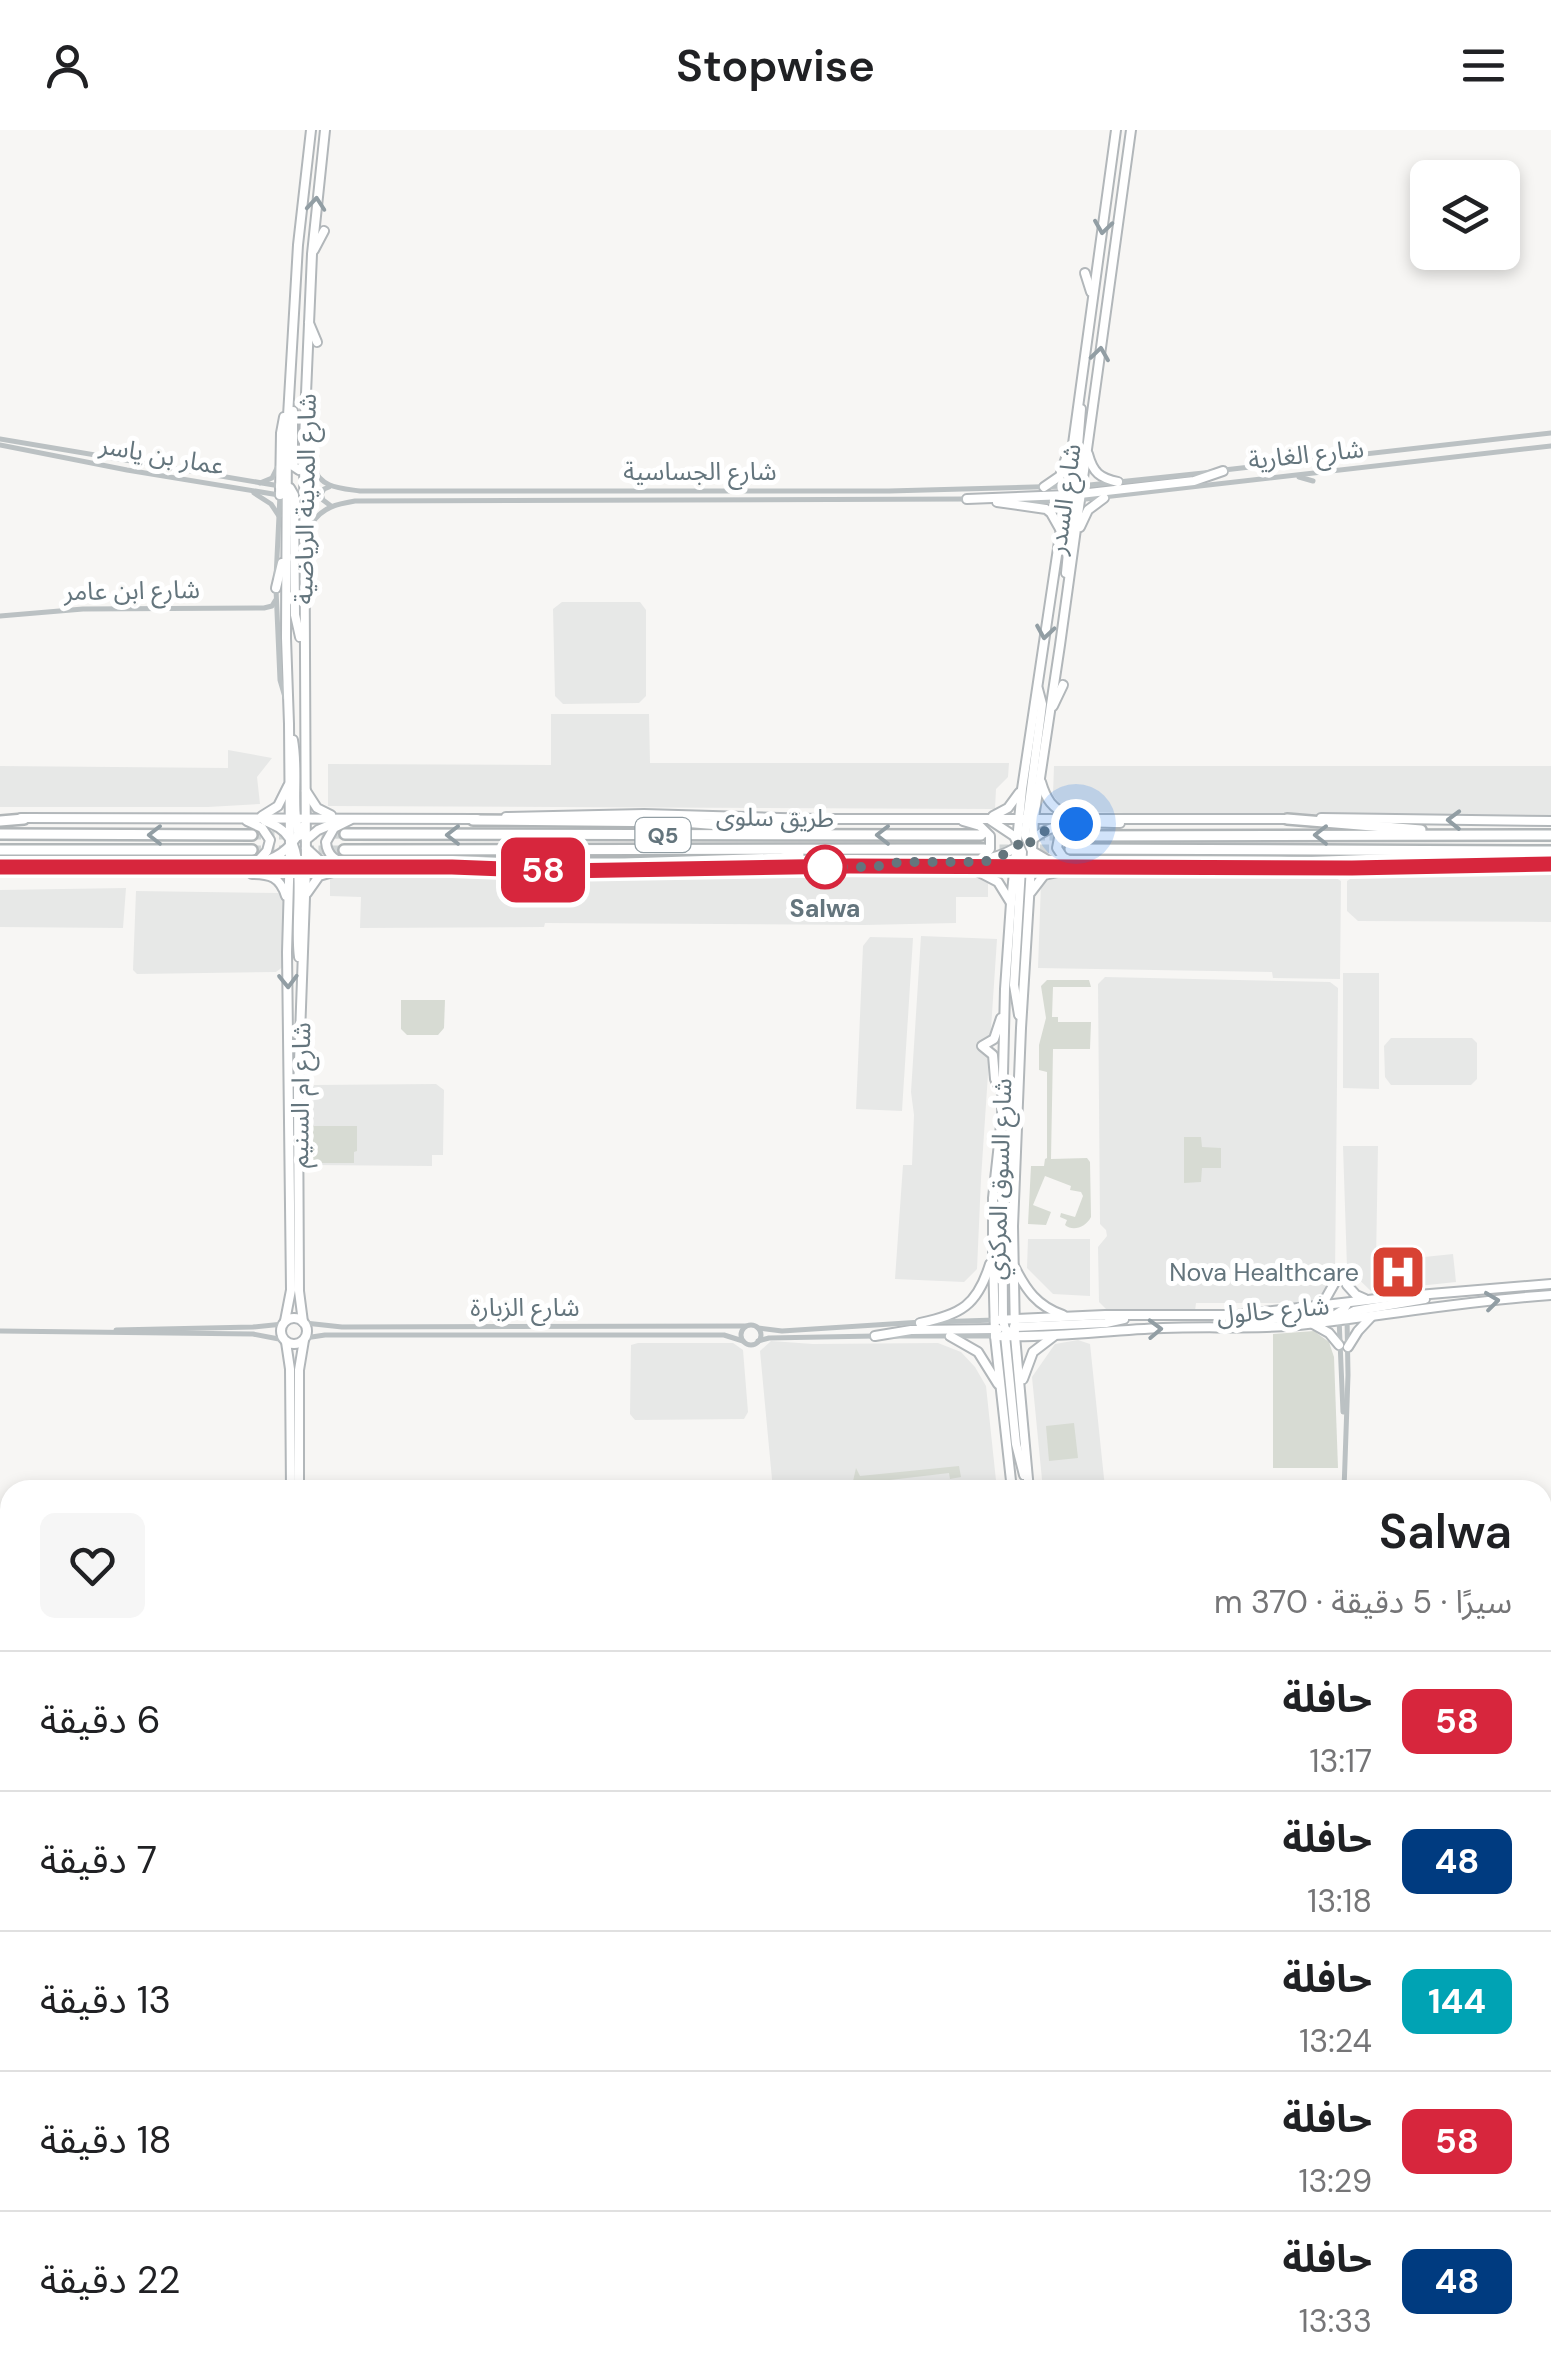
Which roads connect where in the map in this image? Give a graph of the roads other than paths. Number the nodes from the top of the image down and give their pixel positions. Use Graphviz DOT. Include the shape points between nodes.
graph roads {
  1 [pos="310,130"];
  2 [pos="325,130"];
  3 [pos="1116,130"];
  4 [pos="1131,130"];
  5 [pos="1114,150"];
  6 [pos="1103,165"];
  7 [pos="324,232"];
  8 [pos="312,254"];
  9 [pos="1085,272"];
  10 [pos="1093,297"];
  11 [pos="308,320"];
  12 [pos="317,342"];
  13 [pos="290,392"];
  14 [pos="1078,400"];
  15 [pos="289,403"];
  16 [pos="1516,430"];
  17 [pos="1551,432"];
  18 [pos="1510,437"];
  19 [pos="0,440"];
  20 [pos="1551,445"];
  21 [pos="1087,451"];
  22 [pos="281,460"];
  23 [pos="307,467"];
  24 [pos="1360,468"];
  25 [pos="1223,470"];
  26 [pos="1292,475"];
  27 [pos="1343,478"];
  28 [pos="1118,482"];
  29 [pos="1313,482"];
  30 [pos="965,483"];
  31 [pos="257,484"];
  32 [pos="808,485"];
  33 [pos="679,486"];
  34 [pos="711,486"];
  35 [pos="332,487"];
  36 [pos="512,487"];
  37 [pos="1044,487"];
  38 [pos="973,489"];
  39 [pos="286,491"];
  40 [pos="672,491"];
  41 [pos="720,491"];
  42 [pos="798,491"];
  43 [pos="252,492"];
  44 [pos="1074,494"];
  45 [pos="1138,494"];
  46 [pos="522,495"];
  47 [pos="1104,498"];
  48 [pos="965,499"];
  49 [pos="1147,499"];
  50 [pos="997,502"];
  51 [pos="529,504"];
  52 [pos="957,505"];
  53 [pos="331,506"];
  54 [pos="280,518"];
  55 [pos="312,523"];
  56 [pos="1060,529"];
  57 [pos="286,539"];
  58 [pos="1075,541"];
  59 [pos="303,569"];
  60 [pos="1053,576"];
  61 [pos="276,588"];
  62 [pos="1042,590"];
  63 [pos="1067,593"];
  64 [pos="311,599"];
  65 [pos="276,601"];
  66 [pos="264,608"];
  67 [pos="0,616"];
  68 [pos="276,619"];
  69 [pos="1060,645"];
  70 [pos="304,658"];
  71 [pos="1064,670"];
  72 [pos="1063,685"];
  73 [pos="1037,686"];
  74 [pos="289,709"];
  75 [pos="1049,714"];
  76 [pos="290,724"];
  77 [pos="1040,778"];
  78 [pos="290,782"];
  79 [pos="1022,789"];
  80 [pos="306,790"];
  81 [pos="254,818"];
  82 [pos="297,818"];
  83 [pos="350,818"];
  84 [pos="955,818"];
  85 [pos="986,818"];
  86 [pos="1026,818"];
  87 [pos="0,819"];
  88 [pos="24,819"];
  89 [pos="238,819"];
  90 [pos="1287,819"];
  91 [pos="473,820"];
  92 [pos="1079,821"];
  93 [pos="1551,821"];
  94 [pos="0,834"];
  95 [pos="345,834"];
  96 [pos="252,835"];
  97 [pos="829,835"];
  98 [pos="981,835"];
  99 [pos="1453,835"];
  100 [pos="1551,835"];
  101 [pos="1068,836"];
  102 [pos="297,843"];
  103 [pos="1024,844"];
  104 [pos="984,849"];
  105 [pos="1070,849"];
  106 [pos="0,850"];
  107 [pos="252,850"];
  108 [pos="344,850"];
  109 [pos="828,850"];
  110 [pos="1500,851"];
  111 [pos="1551,851"];
  112 [pos="254,862"];
  113 [pos="1551,864"];
  114 [pos="973,865"];
  115 [pos="0,866"];
  116 [pos="1263,866"];
  117 [pos="17,867"];
  118 [pos="121,867"];
  119 [pos="452,867"];
  120 [pos="218,868"];
  121 [pos="297,868"];
  122 [pos="340,868"];
  123 [pos="366,868"];
  124 [pos="384,868"];
  125 [pos="1022,868"];
  126 [pos="1063,868"];
  127 [pos="1087,868"];
  128 [pos="1102,868"];
  129 [pos="1029,896"];
  130 [pos="305,897"];
  131 [pos="1011,903"];
  132 [pos="289,907"];
  133 [pos="302,966"];
  134 [pos="1005,989"];
  135 [pos="1021,1028"];
  136 [pos="1002,1094"];
  137 [pos="1002,1116"];
  138 [pos="993,1255"];
  139 [pos="1013,1264"];
  140 [pos="1339,1275"];
  141 [pos="1522,1281"];
  142 [pos="1551,1284"];
  143 [pos="1347,1285"];
  144 [pos="1507,1287"];
  145 [pos="1448,1293"];
  146 [pos="1551,1295"];
  147 [pos="1375,1300"];
  148 [pos="1316,1307"];
  149 [pos="1343,1312"];
  150 [pos="1143,1316"];
  151 [pos="1372,1316"];
  152 [pos="1072,1317"];
  153 [pos="304,1322"];
  154 [pos="920,1322"];
  155 [pos="284,1323"];
  156 [pos="1313,1324"];
  157 [pos="746,1326"];
  158 [pos="758,1328"];
  159 [pos="1004,1328"];
  160 [pos="1238,1328"];
  161 [pos="0,1330"];
  162 [pos="98,1331"];
  163 [pos="1058,1335"];
  164 [pos="875,1336"];
  165 [pos="950,1336"];
  166 [pos="304,1339"];
  167 [pos="286,1341"];
  168 [pos="743,1341"];
  169 [pos="758,1341"];
  170 [pos="1344,1346"];
  171 [pos="1000,1389"];
  172 [pos="1020,1392"];
  173 [pos="291,1480"];
  174 [pos="299,1480"];
  175 [pos="1011,1480"];
  176 [pos="1026,1480"];
  177 [pos="1028,1480"];
  178 [pos="1344,1480"];
  1 -- 13 [label="main road, شارع المدينة الرياضية"];
  8 -- 2 [label="main road, شارع المدينة الرياضية, one-way"];
  3 -- 5 [label="main road"];
  21 -- 4 [label="main road, شارع السدر, one-way"];
  5 -- 6 [label="main road"];
  5 -- 10 [label="main road, one-way"];
  7 -- 8 [label="main road"];
  8 -- 11 [label="main road, شارع المدينة الرياضية"];
  9 -- 10 [label="main road"];
  10 -- 14 [label="main road"];
  11 -- 12 [label="main road"];
  11 -- 23 [label="main road, شارع المدينة الرياضية"];
  13 -- 15 [label="main road, شارع المدينة الرياضية"];
  13 -- 23 [label="main road" via="293,466"];
  14 -- 37 [label="main road" via="1063,470"];
  14 -- 44 [label="main road"];
  15 -- 22 [label="main road"];
  15 -- 39 [label="main road, شارع المدينة الرياضية"];
  16 -- 18 [label="street"];
  17 -- 18 [label="street, شارع الغارية"];
  18 -- 25 [label="street, شارع الغارية"];
  19 -- 31 [label="street, عمار بن ياسر"];
  19 -- 43 [label="street, عمار بن ياسر"];
  20 -- 24 [label="street, شارع الغارية"];
  21 -- 28 [label="main road" via="1096,474"];
  21 -- 44 [label="main road, شارع السدر"];
  22 -- 31 [label="street" via="272,478"];
  22 -- 39 [label="main road"];
  23 -- 35 [label="street"];
  23 -- 39 [label="street"];
  23 -- 59 [label="main road, شارع المدينة الرياضية"];
  24 -- 26 [label="street, شارع الغارية"];
  24 -- 27 [label="street"];
  25 -- 28 [label="street, شارع الغارية"];
  25 -- 44 [label="main road" via="1194,480"];
  26 -- 29 [label="street"];
  26 -- 45 [label="street, شارع الغارية"];
  28 -- 44 [label="street, شارع الغارية"];
  30 -- 38 [label="street"];
  31 -- 39 [label="street, عمار بن ياسر"];
  32 -- 42 [label="street"];
  33 -- 40 [label="street"];
  34 -- 41 [label="street"];
  35 -- 46 [label="street, شارع الجساسية"];
  35 -- 53 [label="street" via="321,494"];
  36 -- 46 [label="street"];
  37 -- 38 [label="street, شارع الجساسية"];
  37 -- 44 [label="street, شارع الجساسية"];
  38 -- 42 [label="street, شارع الجساسية"];
  39 -- 43 [label="street, عمار بن ياسر"];
  39 -- 54 [label="street, شارع المدينة الرياضية"];
  39 -- 57 [label="main road, شارع المدينة الرياضية"];
  39 -- 70 [label="main road"];
  40 -- 41 [label="street, شارع الجساسية"];
  40 -- 46 [label="street, شارع الجساسية"];
  41 -- 42 [label="street, شارع الجساسية"];
  43 -- 54 [label="street"];
  44 -- 47 [label="street, شارع الغارية"];
  44 -- 48 [label="main road"];
  44 -- 50 [label="street, شارع الجساسية"];
  44 -- 56 [label="main road, شارع السدر"];
  44 -- 58 [label="main road, شارع السدر"];
  44 -- 63 [label="main road"];
  45 -- 47 [label="street, شارع الغارية"];
  45 -- 49 [label="street"];
  46 -- 48 [label="street, شارع الجساسية" via="572,502"];
  46 -- 51 [label="street"];
  46 -- 53 [label="street, شارع الجساسية"];
  47 -- 58 [label="main road" via="1088,510"];
  48 -- 50 [label="street, شارع الجساسية"];
  48 -- 52 [label="street"];
  50 -- 56 [label="main road" via="1046,509"];
  53 -- 55 [label="street"];
  54 -- 61 [label="street, شارع المدينة الرياضية"];
  56 -- 60 [label="main road, شارع السدر"];
  57 -- 61 [label="main road"];
  57 -- 74 [label="main road, شارع المدينة الرياضية"];
  58 -- 63 [label="main road, شارع السدر"];
  59 -- 64 [label="main road"];
  59 -- 70 [label="main road, شارع المدينة الرياضية"];
  60 -- 62 [label="main road"];
  60 -- 73 [label="main road, شارع السدر, one-way"];
  61 -- 65 [label="street, شارع المدينة الرياضية"];
  63 -- 69 [label="main road, شارع السدر"];
  65 -- 66 [label="street, شارع ابن عامر"];
  65 -- 68 [label="street, شارع المدينة الرياضية"];
  66 -- 67 [label="street, شارع ابن عامر"];
  66 -- 68 [label="street"];
  68 -- 74 [label="street, شارع المدينة الرياضية"];
  69 -- 71 [label="main road"];
  69 -- 75 [label="main road, شارع السدر"];
  70 -- 80 [label="main road, شارع المدينة الرياضية"];
  72 -- 75 [label="main road"];
  73 -- 79 [label="main road, شارع السدر"];
  73 -- 86 [label="main road" via="1042,704"];
  74 -- 76 [label="main road, شارع المدينة الرياضية"];
  75 -- 77 [label="main road, شارع السدر"];
  76 -- 78 [label="main road, شارع المدينة الرياضية"];
  76 -- 82 [label="main road"];
  77 -- 86 [label="main road, شارع السدر"];
  77 -- 92 [label="main road" via="1054,808"];
  78 -- 81 [label="main road" via="278,806"];
  78 -- 82 [label="main road, شارع المدينة الرياضية"];
  79 -- 85 [label="main road" via="1008,808"];
  79 -- 86 [label="main road, شارع السدر"];
  80 -- 82 [label="main road, شارع المدينة الرياضية"];
  80 -- 83 [label="main road" via="318,810"];
  81 -- 82 [label="main road, طريق سلوى"];
  81 -- 89 [label="main road, طريق سلوى"];
  81 -- 102 [label="main road"];
  82 -- 83 [label="main road, طريق سلوى"];
  82 -- 102 [label="main road, شارع المدينة الرياضية"];
  82 -- 102 [label="main road, شارع المدينة الرياضية"];
  83 -- 91 [label="main road, طريق سلوى"];
  83 -- 102 [label="main road"];
  83 -- 123 [label="main road" via="326,837 326,846 338,862"];
  84 -- 85 [label="main road, طريق سلوى"];
  84 -- 91 [label="main road, طريق سلوى" via="571,814"];
  84 -- 114 [label="main road" via="990,836 989,852"];
  85 -- 86 [label="main road, طريق سلوى"];
  85 -- 103 [label="main road"];
  86 -- 92 [label="main road, طريق سلوى"];
  86 -- 103 [label="main road, شارع السدر"];
  86 -- 103 [label="main road, شارع السدر"];
  87 -- 88 [label="highway"];
  88 -- 89 [label="main road, طريق سلوى"];
  89 -- 112 [label="main road" via="269,837 268,851"];
  90 -- 92 [label="main road, طريق سلوى"];
  93 -- 90 [label="main road, one-way"];
  90 -- 99 [label="highway"];
  91 -- 97 [label="highway" via="682,822"];
  92 -- 103 [label="main road" via="1053,826"];
  92 -- 127 [label="main road" via="1060,833 1058,848"];
  96 -- 94 [label="highway, one-way"];
  97 -- 95 [label="highway, طريق سلوى / Q5, one-way"];
  98 -- 97 [label="highway, طريق سلوى / Q5, one-way"];
  99 -- 100 [label="highway"];
  99 -- 101 [label="highway, one-way"];
  102 -- 112 [label="main road"];
  102 -- 121 [label="main road, شارع المدينة الرياضية"];
  102 -- 121 [label="main road, شارع المدينة الرياضية"];
  102 -- 122 [label="main road"];
  103 -- 114 [label="main road"];
  103 -- 125 [label="main road, شارع السدر"];
  103 -- 125 [label="main road, شارع السدر"];
  103 -- 126 [label="main road"];
  104 -- 109 [label="highway, طريق سلوى / Q5"];
  105 -- 110 [label="highway"];
  106 -- 107 [label="highway"];
  108 -- 109 [label="highway, طريق سلوى / Q5"];
  109 -- 119 [label="highway" via="782,858"];
  110 -- 111 [label="highway"];
  110 -- 116 [label="highway"];
  112 -- 118 [label="main road"];
  113 -- 116 [label="main road"];
  114 -- 119 [label="main road, طريق سلوى"];
  114 -- 125 [label="main road"];
  114 -- 131 [label="main road" via="997,881"];
  115 -- 117 [label="highway"];
  116 -- 128 [label="main road"];
  117 -- 118 [label="main road, طريق سلوى"];
  118 -- 120 [label="main road, طريق سلوى"];
  119 -- 124 [label="main road, طريق سلوى"];
  120 -- 121 [label="main road, طريق سلوى"];
  120 -- 132 [label="main road" via="271,875"];
  121 -- 122 [label="main road, طريق سلوى"];
  121 -- 130 [label="main road, شارع ام السنيم"];
  121 -- 132 [label="main road, شارع ام السنيم"];
  121 -- 133 [label="main road"];
  122 -- 123 [label="main road, طريق سلوى"];
  123 -- 124 [label="main road, طريق سلوى"];
  124 -- 130 [label="main road" via="322,874"];
  125 -- 126 [label="main road"];
  125 -- 129 [label="main road, شارع السوق المركزي"];
  125 -- 131 [label="main road, شارع السوق المركزي"];
  125 -- 135 [label="main road" via="1014,985"];
  126 -- 127 [label="main road"];
  127 -- 128 [label="main road"];
  128 -- 129 [label="main road" via="1048,874"];
  129 -- 135 [label="main road, شارع السوق المركزي"];
  130 -- 133 [label="main road, شارع ام السنيم"];
  131 -- 134 [label="main road, شارع السوق المركزي"];
  132 -- 155 [label="main road, شارع ام السنيم, one-way" via="291,1290"];
  133 -- 153 [label="main road, شارع ام السنيم"];
  134 -- 136 [label="main road, شارع السوق المركزي"];
  134 -- 136 [label="main road" via="996,1035 982,1046 993,1055"];
  135 -- 139 [label="main road, شارع السوق المركزي"];
  136 -- 137 [label="main road, شارع السوق المركزي"];
  137 -- 138 [label="main road, شارع السوق المركزي"];
  137 -- 159 [label="main road"];
  138 -- 154 [label="main road" via="968,1305"];
  138 -- 159 [label="main road, شارع السوق المركزي"];
  139 -- 152 [label="main road" via="1034,1299"];
  139 -- 159 [label="main road, شارع السوق المركزي"];
  140 -- 148 [label="main road"];
  141 -- 144 [label="main road"];
  142 -- 144 [label="main road, شارع حالول"];
  143 -- 147 [label="main road" via="1360,1298"];
  144 -- 145 [label="main road, شارع حالول"];
  145 -- 147 [label="main road, شارع حالول"];
  145 -- 149 [label="main road"];
  151 -- 146 [label="main road, شارع حالول, one-way"];
  147 -- 149 [label="main road, شارع حالول"];
  148 -- 149 [label="main road, شارع حالول"];
  148 -- 150 [label="main road, شارع حالول"];
  149 -- 151 [label="main road, شارع حالول"];
  149 -- 156 [label="main road, شارع حالول"];
  149 -- 160 [label="main road"];
  149 -- 170 [label="street"];
  150 -- 152 [label="main road, شارع حالول"];
  150 -- 159 [label="main road"];
  151 -- 170 [label="main road"];
  152 -- 159 [label="main road, شارع حالول"];
  153 -- 155 [label="main road"];
  153 -- 157 [label="street, شارع الزبارة"];
  153 -- 166 [label="main road"];
  154 -- 158 [label="street"];
  154 -- 159 [label="street"];
  155 -- 162 [label="street"];
  155 -- 167 [label="main road"];
  156 -- 160 [label="main road, شارع حالول"];
  156 -- 170 [label="main road"];
  157 -- 158 [label="street"];
  157 -- 168 [label="street"];
  158 -- 169 [label="street"];
  159 -- 163 [label="main road, شارع حالول"];
  159 -- 164 [label="main road"];
  159 -- 165 [label="street"];
  159 -- 171 [label="main road, شارع السوق المركزي"];
  159 -- 172 [label="main road, شارع السوق المركزي"];
  159 -- 176 [label="main road"];
  163 -- 160 [label="main road, شارع حالول, one-way"];
  161 -- 162 [label="street"];
  162 -- 167 [label="street" via="253,1334"];
  163 -- 172 [label="main road" via="1033,1352"];
  164 -- 165 [label="street"];
  164 -- 169 [label="street"];
  165 -- 171 [label="main road" via="981,1356"];
  166 -- 167 [label="main road"];
  166 -- 168 [label="street, شارع الزبارة" via="724,1335"];
  166 -- 174 [label="main road"];
  167 -- 173 [label="main road"];
  168 -- 169 [label="street"];
  170 -- 178 [label="street"];
  171 -- 175 [label="main road, شارع السوق المركزي"];
  172 -- 177 [label="main road, شارع السوق المركزي"];
}
